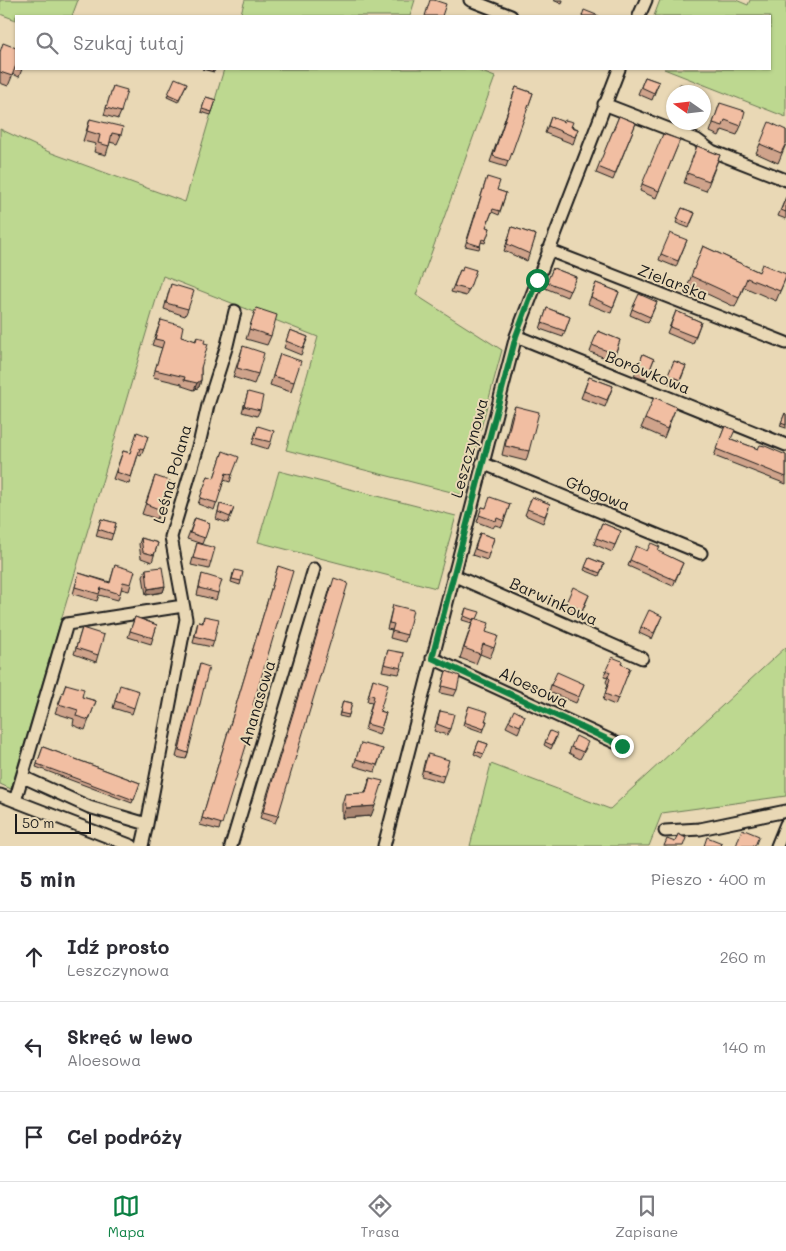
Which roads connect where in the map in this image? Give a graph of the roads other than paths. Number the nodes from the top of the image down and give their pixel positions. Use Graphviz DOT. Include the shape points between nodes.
graph roads {
  1 [pos="470,0"];
  2 [pos="646,0"];
  3 [pos="508,15"];
  4 [pos="639,15"];
  5 [pos="619,70"];
  6 [pos="604,104"];
  7 [pos="786,180"];
  8 [pos="548,250"];
  9 [pos="234,311"];
  10 [pos="516,336"];
  11 [pos="786,343"];
  12 [pos="786,445"];
  13 [pos="482,463"];
  14 [pos="701,553"];
  15 [pos="314,570"];
  16 [pos="453,575"];
  17 [pos="183,606"];
  18 [pos="432,658"];
  19 [pos="642,658"];
  20 [pos="622,746"];
  21 [pos="23,777"];
  22 [pos="0,795"];
  23 [pos="15,800"];
  24 [pos="786,811"];
  25 [pos="147,824"];
  26 [pos="786,824"];
  27 [pos="665,831"];
  28 [pos="132,846"];
  29 [pos="142,846"];
  30 [pos="231,846"];
  31 [pos="384,846"];
  32 [pos="777,846"];
  1 -- 3 [label="street"];
  2 -- 4 [label="street"];
  5 -- 6 [label="street, Leszczynowa"];
  6 -- 7 [label="street" via="697,140 712,151"];
  6 -- 8 [label="street, Leszczynowa"];
  8 -- 10 [label="street, Leszczynowa"];
  8 -- 11 [label="street, Zielarska"];
  9 -- 17 [label="street, Leśna Polana" via="171,537"];
  10 -- 12 [label="street, Borówkowa"];
  10 -- 13 [label="street, Leszczynowa"];
  13 -- 14 [label="street, Głogowa"];
  13 -- 16 [label="street, Leszczynowa"];
  15 -- 30 [label="street, Ananasowa"];
  16 -- 18 [label="street, Leszczynowa"];
  16 -- 19 [label="street, Barwinkowa"];
  17 -- 21 [label="street" via="67,624"];
  17 -- 25 [label="street, Leśna Polana" via="186,619 182,645"];
  18 -- 20 [label="street, Aloesowa"];
  18 -- 31 [label="street, Leszczynowa"];
  21 -- 23 [label="street"];
  21 -- 25 [label="street" via="89,807"];
  22 -- 23 [label="street"];
  23 -- 28 [label="street"];
  24 -- 27 [label="street" via="700,829"];
  25 -- 29 [label="street, Leśna Polana"];
  26 -- 32 [label="street"];
}
